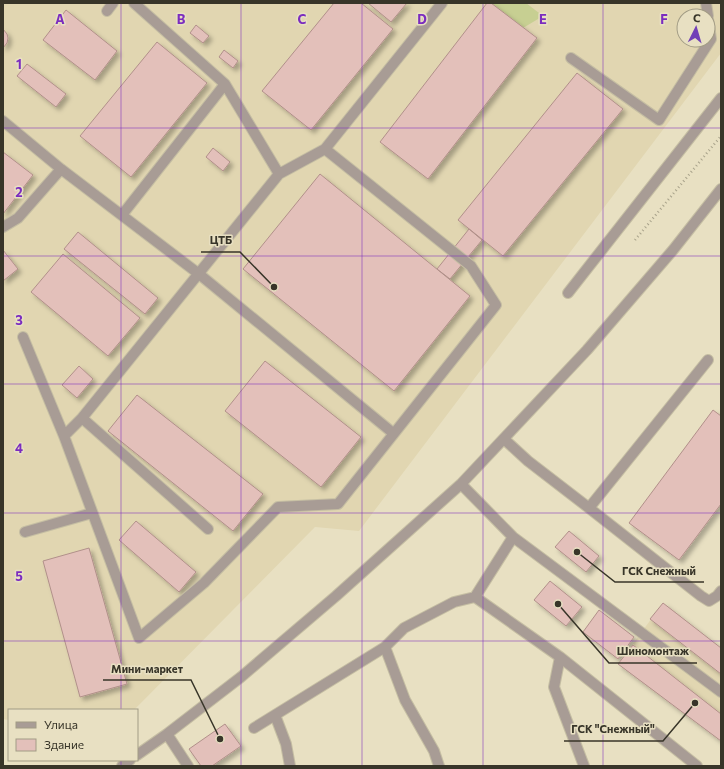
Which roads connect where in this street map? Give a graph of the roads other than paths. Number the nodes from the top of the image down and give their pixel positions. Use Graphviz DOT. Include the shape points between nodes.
graph roads {
  1 [pos="113,3"];
  2 [pos="134,3"];
  3 [pos="442,3"];
  4 [pos="107,11"];
  5 [pos="704,48"];
  6 [pos="571,58"];
  7 [pos="225,84"];
  8 [pos="721,98"];
  9 [pos="3,121"];
  10 [pos="325,149"];
  11 [pos="61,169"];
  12 [pos="279,174"];
  13 [pos="721,189"];
  14 [pos="122,215"];
  15 [pos="3,227"];
  16 [pos="198,274"];
  17 [pos="568,293"];
  18 [pos="22,337"];
  19 [pos="708,360"];
  20 [pos="82,418"];
  21 [pos="393,433"];
  22 [pos="64,436"];
  23 [pos="504,439"];
  24 [pos="461,484"];
  25 [pos="589,508"];
  26 [pos="92,514"];
  27 [pos="208,530"];
  28 [pos="25,532"];
  29 [pos="513,537"];
  30 [pos="721,591"];
  31 [pos="475,597"];
  32 [pos="385,647"];
  33 [pos="560,657"];
  34 [pos="721,692"];
  35 [pos="275,715"];
  36 [pos="254,728"];
  37 [pos="167,734"];
  38 [pos="138,754"];
  39 [pos="188,766"];
  40 [pos="290,766"];
  41 [pos="439,766"];
  42 [pos="584,766"];
  43 [pos="697,766"];
  1 -- 4 [label="street"];
  2 -- 7 [label="street"];
  3 -- 10 [label="street"];
  5 -- 6 [label="street" via="659,120"];
  7 -- 12 [label="street"];
  7 -- 14 [label="street"];
  8 -- 17 [label="street"];
  9 -- 11 [label="street"];
  10 -- 12 [label="street"];
  10 -- 21 [label="street" via="471,266 496,305"];
  11 -- 14 [label="street"];
  11 -- 15 [label="street" via="18,218"];
  12 -- 16 [label="street"];
  13 -- 23 [label="street" via="673,250 587,350"];
  14 -- 16 [label="street"];
  16 -- 20 [label="street"];
  16 -- 21 [label="street"];
  18 -- 22 [label="street"];
  19 -- 25 [label="street"];
  20 -- 22 [label="street"];
  20 -- 27 [label="street"];
  21 -- 26 [label="street" via="338,504 278,507 204,583 139,638"];
  22 -- 26 [label="street"];
  23 -- 24 [label="street"];
  23 -- 25 [label="street"];
  24 -- 29 [label="street"];
  24 -- 37 [label="street" via="336,596"];
  25 -- 30 [label="street" via="701,596 709,600"];
  26 -- 28 [label="street"];
  29 -- 31 [label="street"];
  29 -- 34 [label="street"];
  31 -- 32 [label="street" via="454,602 404,628"];
  31 -- 33 [label="street"];
  32 -- 35 [label="street"];
  32 -- 41 [label="street" via="405,700 434,751"];
  33 -- 42 [label="street" via="554,687"];
  33 -- 43 [label="street"];
  35 -- 36 [label="street"];
  35 -- 40 [label="street" via="286,744"];
  37 -- 38 [label="street"];
  37 -- 39 [label="street"];
}
